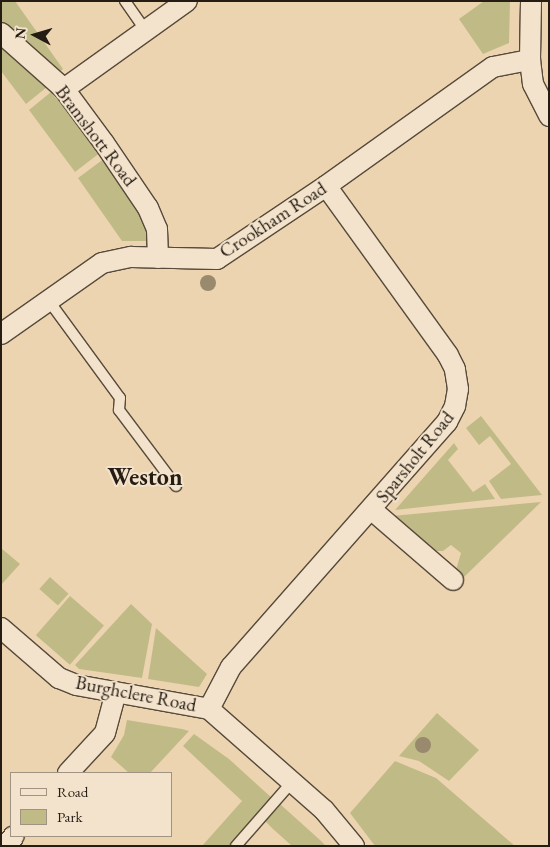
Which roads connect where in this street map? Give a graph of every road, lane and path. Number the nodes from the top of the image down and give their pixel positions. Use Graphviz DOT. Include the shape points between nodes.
graph roads {
  1 [pos="125,1"];
  2 [pos="187,1"];
  3 [pos="531,1"];
  4 [pos="146,31"];
  5 [pos="1,33"];
  6 [pos="530,60"];
  7 [pos="64,90"];
  8 [pos="549,116"];
  9 [pos="326,186"];
  10 [pos="158,258"];
  11 [pos="49,301"];
  12 [pos="1,334"];
  13 [pos="176,486"];
  14 [pos="372,510"];
  15 [pos="452,580"];
  16 [pos="1,628"];
  17 [pos="116,692"];
  18 [pos="209,709"];
  19 [pos="69,772"];
  20 [pos="294,781"];
  21 [pos="236,846"];
  22 [pos="354,846"];
  1 -- 4 [label="lane"];
  2 -- 4 [label="street"];
  3 -- 6 [label="street"];
  4 -- 7 [label="street"];
  5 -- 7 [label="street, Bramshott Road"];
  6 -- 8 [label="street" via="533,84"];
  6 -- 9 [label="street, Crookham Road" via="493,66"];
  7 -- 10 [label="street, Bramshott Road" via="148,208 157,229"];
  9 -- 10 [label="street, Crookham Road" via="217,259"];
  9 -- 14 [label="street, Sparsholt Road" via="448,356 455,369 458,389 455,406 447,422"];
  10 -- 11 [label="street, Crookham Road" via="131,257 102,263"];
  11 -- 12 [label="street, Crookham Road"];
  11 -- 13 [label="lane" via="120,398 119,410"];
  14 -- 15 [label="street"];
  14 -- 18 [label="street, Sparsholt Road" via="231,667"];
  16 -- 17 [label="street, Burghclere Road" via="59,678 76,685"];
  17 -- 18 [label="street, Burghclere Road"];
  17 -- 19 [label="street" via="105,733"];
  18 -- 20 [label="street, Burghclere Road"];
  20 -- 21 [label="lane"];
  20 -- 22 [label="street, Burghclere Road" via="337,823"];
}
